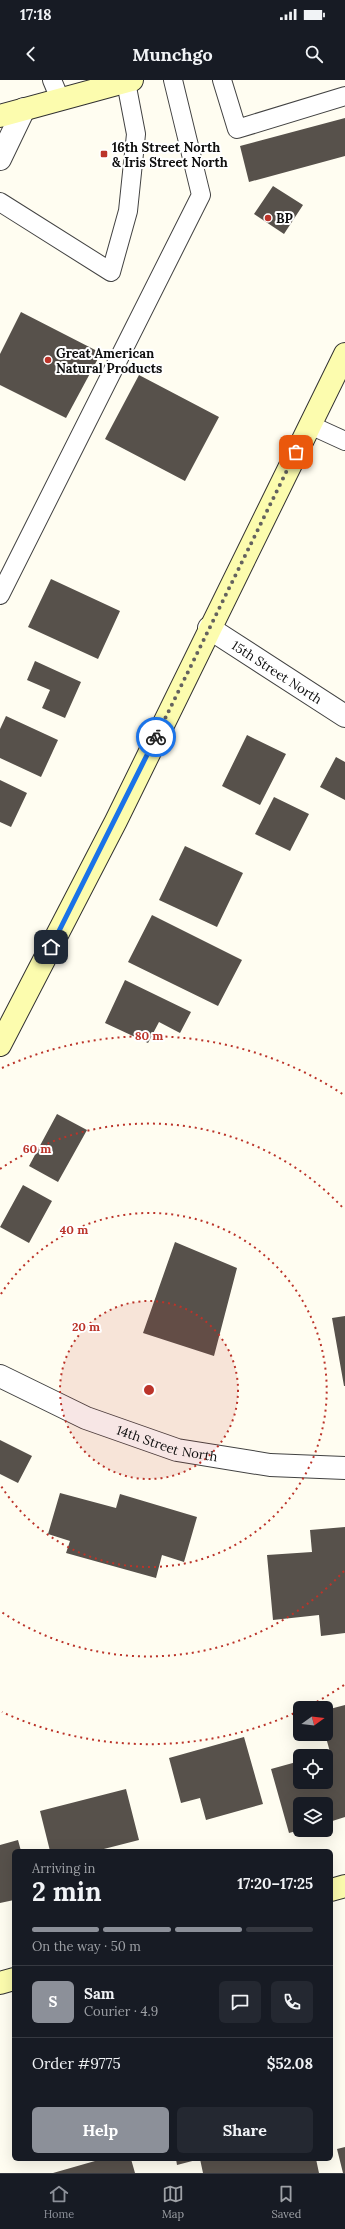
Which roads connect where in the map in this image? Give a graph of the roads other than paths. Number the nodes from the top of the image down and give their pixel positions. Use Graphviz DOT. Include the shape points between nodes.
graph roads {
  1 [pos="173,80"];
  2 [pos="222,80"];
  3 [pos="129,81"];
  4 [pos="56,90"];
  5 [pos="345,96"];
  6 [pos="24,109"];
  7 [pos="0,116"];
  8 [pos="0,159"];
  9 [pos="0,202"];
  10 [pos="345,354"];
  11 [pos="310,425"];
  12 [pos="345,441"];
  13 [pos="0,595"];
  14 [pos="209,628"];
  15 [pos="345,716"];
  16 [pos="0,1045"];
  17 [pos="0,1376"];
  18 [pos="345,1468"];
  19 [pos="345,1886"];
  20 [pos="333,1889"];
  21 [pos="12,1980"];
  22 [pos="0,1983"];
  1 -- 13 [label="lane" via="201,195"];
  2 -- 5 [label="lane" via="237,129"];
  3 -- 4 [label="street"];
  3 -- 9 [label="lane" via="136,134 128,211 111,272"];
  4 -- 6 [label="street"];
  6 -- 7 [label="street"];
  6 -- 8 [label="street"];
  10 -- 11 [label="street"];
  11 -- 12 [label="lane"];
  11 -- 14 [label="street"];
  14 -- 15 [label="street, 15th Street North"];
  14 -- 16 [label="street" via="116,821"];
  17 -- 18 [label="street, 14th Street North" via="86,1418 177,1450 270,1465"];
  19 -- 20 [label="street"];
  21 -- 22 [label="street"];
}
